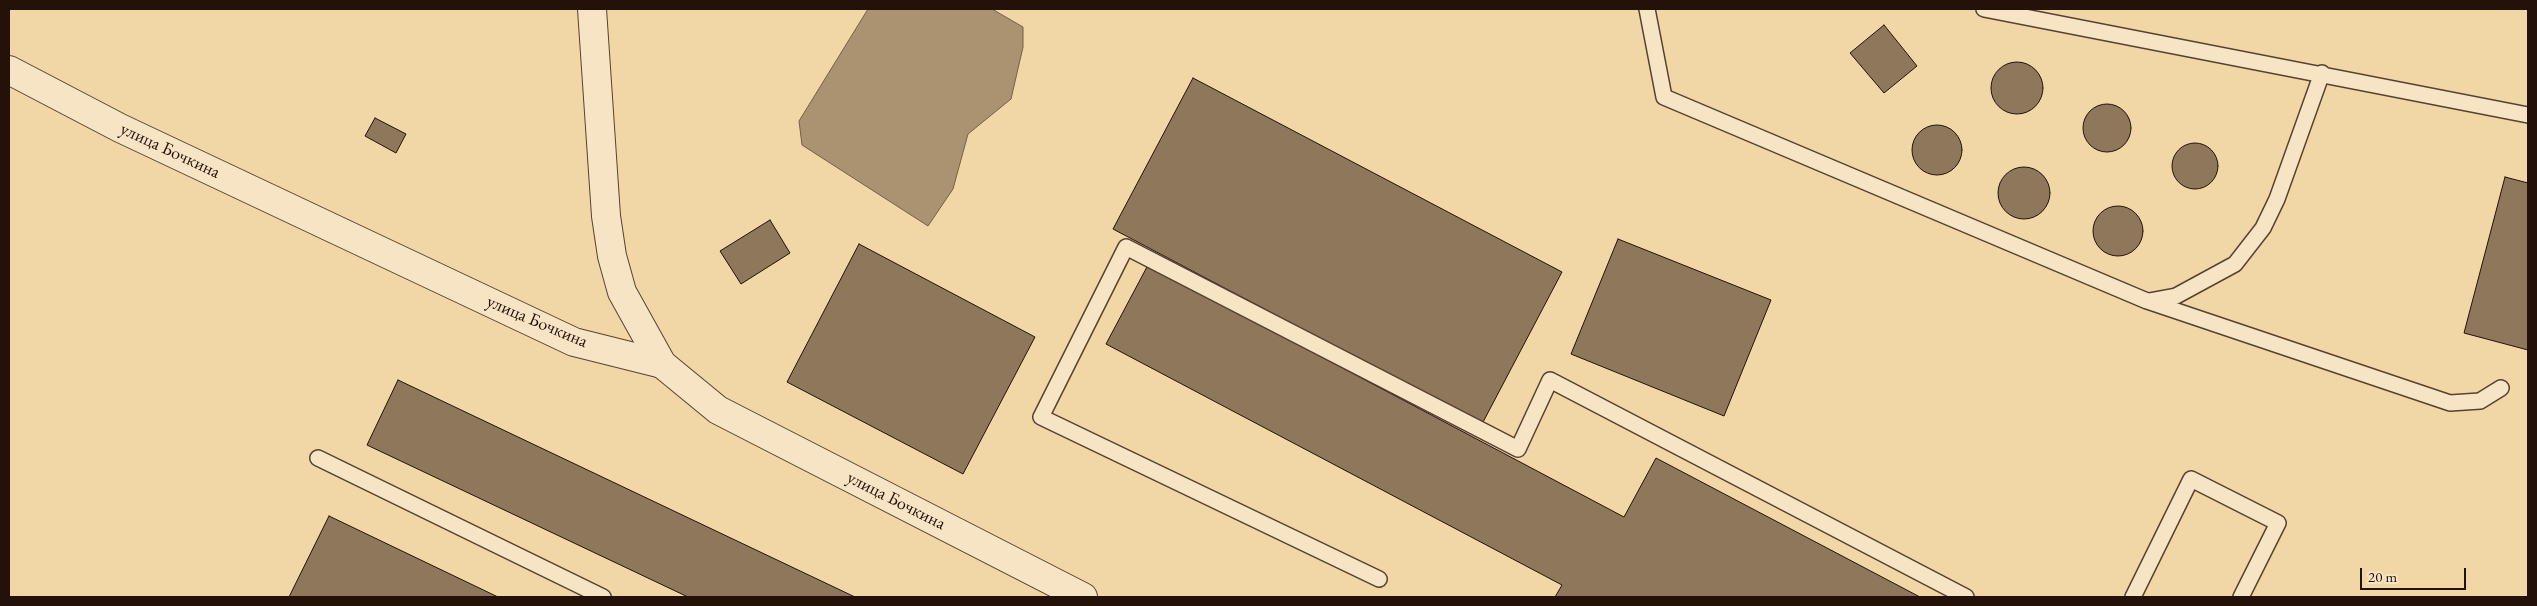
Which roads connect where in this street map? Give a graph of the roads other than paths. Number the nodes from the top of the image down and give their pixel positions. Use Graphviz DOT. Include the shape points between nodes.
graph roads {
  1 [pos="592,9"];
  2 [pos="1647,9"];
  3 [pos="1984,9"];
  4 [pos="9,70"];
  5 [pos="2322,73"];
  6 [pos="2528,115"];
  7 [pos="2147,301"];
  8 [pos="662,364"];
  9 [pos="2501,388"];
  10 [pos="318,458"];
  11 [pos="1378,579"];
  12 [pos="603,597"];
  13 [pos="1083,597"];
  14 [pos="1966,597"];
  15 [pos="2133,597"];
  16 [pos="2241,597"];
  1 -- 8 [label="street" via="606,216 612,256 622,292"];
  2 -- 7 [label="lane" via="1664,97"];
  3 -- 5 [label="lane"];
  4 -- 8 [label="street, улица Бочкина" via="120,128 574,342"];
  5 -- 6 [label="lane"];
  5 -- 7 [label="lane" via="2277,200 2263,228 2236,264 2176,296"];
  7 -- 9 [label="lane" via="2450,403 2480,401"];
  8 -- 13 [label="street, улица Бочкина" via="718,410"];
  10 -- 12 [label="lane"];
  11 -- 14 [label="lane" via="1041,418 1126,247 1518,448 1550,380"];
  15 -- 16 [label="lane" via="2191,479 2278,522"];
}
